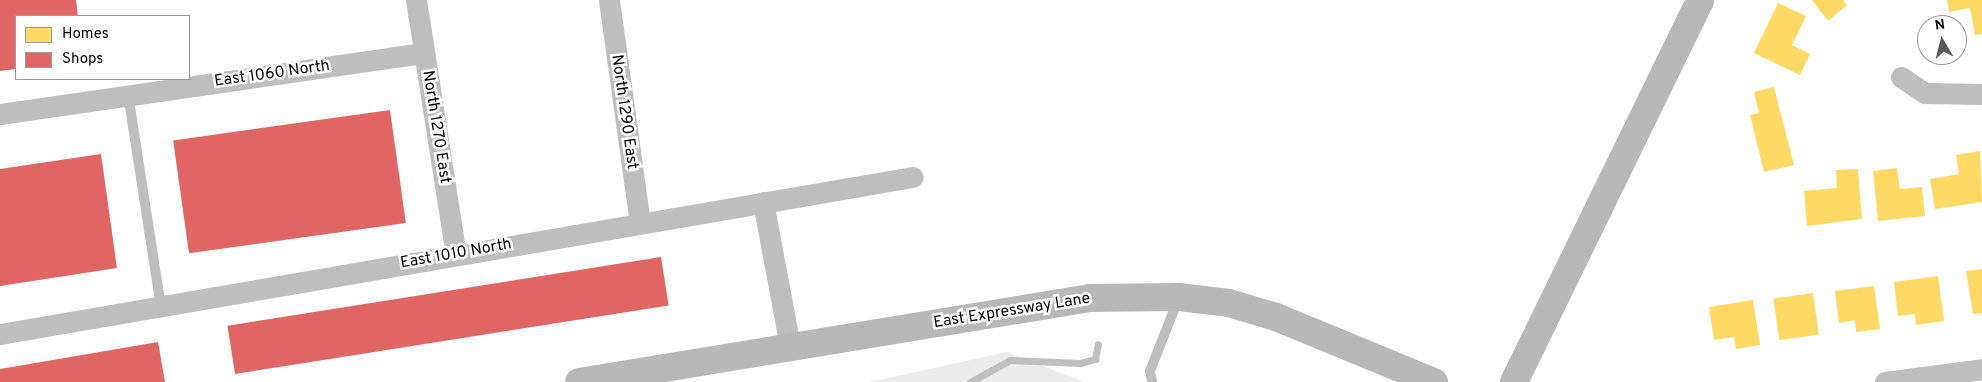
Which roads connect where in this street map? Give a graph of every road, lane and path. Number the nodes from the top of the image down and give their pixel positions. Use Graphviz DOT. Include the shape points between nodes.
graph roads {
  1 [pos="416,0"];
  2 [pos="609,0"];
  3 [pos="1700,0"];
  4 [pos="424,53"];
  5 [pos="1901,77"];
  6 [pos="128,94"];
  7 [pos="1982,94"];
  8 [pos="0,114"];
  9 [pos="913,177"];
  10 [pos="763,202"];
  11 [pos="640,223"];
  12 [pos="456,254"];
  13 [pos="1180,297"];
  14 [pos="161,306"];
  15 [pos="0,334"];
  16 [pos="790,346"];
  17 [pos="1982,369"];
  18 [pos="579,382"];
  19 [pos="1152,382"];
  20 [pos="1434,382"];
  21 [pos="1514,382"];
  22 [pos="1885,382"];
  1 -- 4 [label="street, North 1270 East"];
  2 -- 11 [label="street, North 1290 East"];
  3 -- 21 [label="street"];
  4 -- 6 [label="street, East 1060 North"];
  4 -- 12 [label="street, North 1270 East"];
  5 -- 7 [label="street" via="1925,93"];
  6 -- 8 [label="street, East 1060 North"];
  6 -- 14 [label="lane"];
  9 -- 10 [label="street, East 1010 North"];
  10 -- 11 [label="street, East 1010 North"];
  10 -- 16 [label="street"];
  11 -- 12 [label="street, East 1010 North"];
  12 -- 14 [label="street, East 1010 North"];
  13 -- 16 [label="street, East Expressway Lane" via="1090,298"];
  13 -- 19 [label="lane" via="1150,371"];
  13 -- 20 [label="street, East Expressway Lane" via="1229,303 1276,317"];
  14 -- 15 [label="street, East 1010 North"];
  16 -- 18 [label="street, East Expressway Lane"];
  17 -- 22 [label="street"];
}
